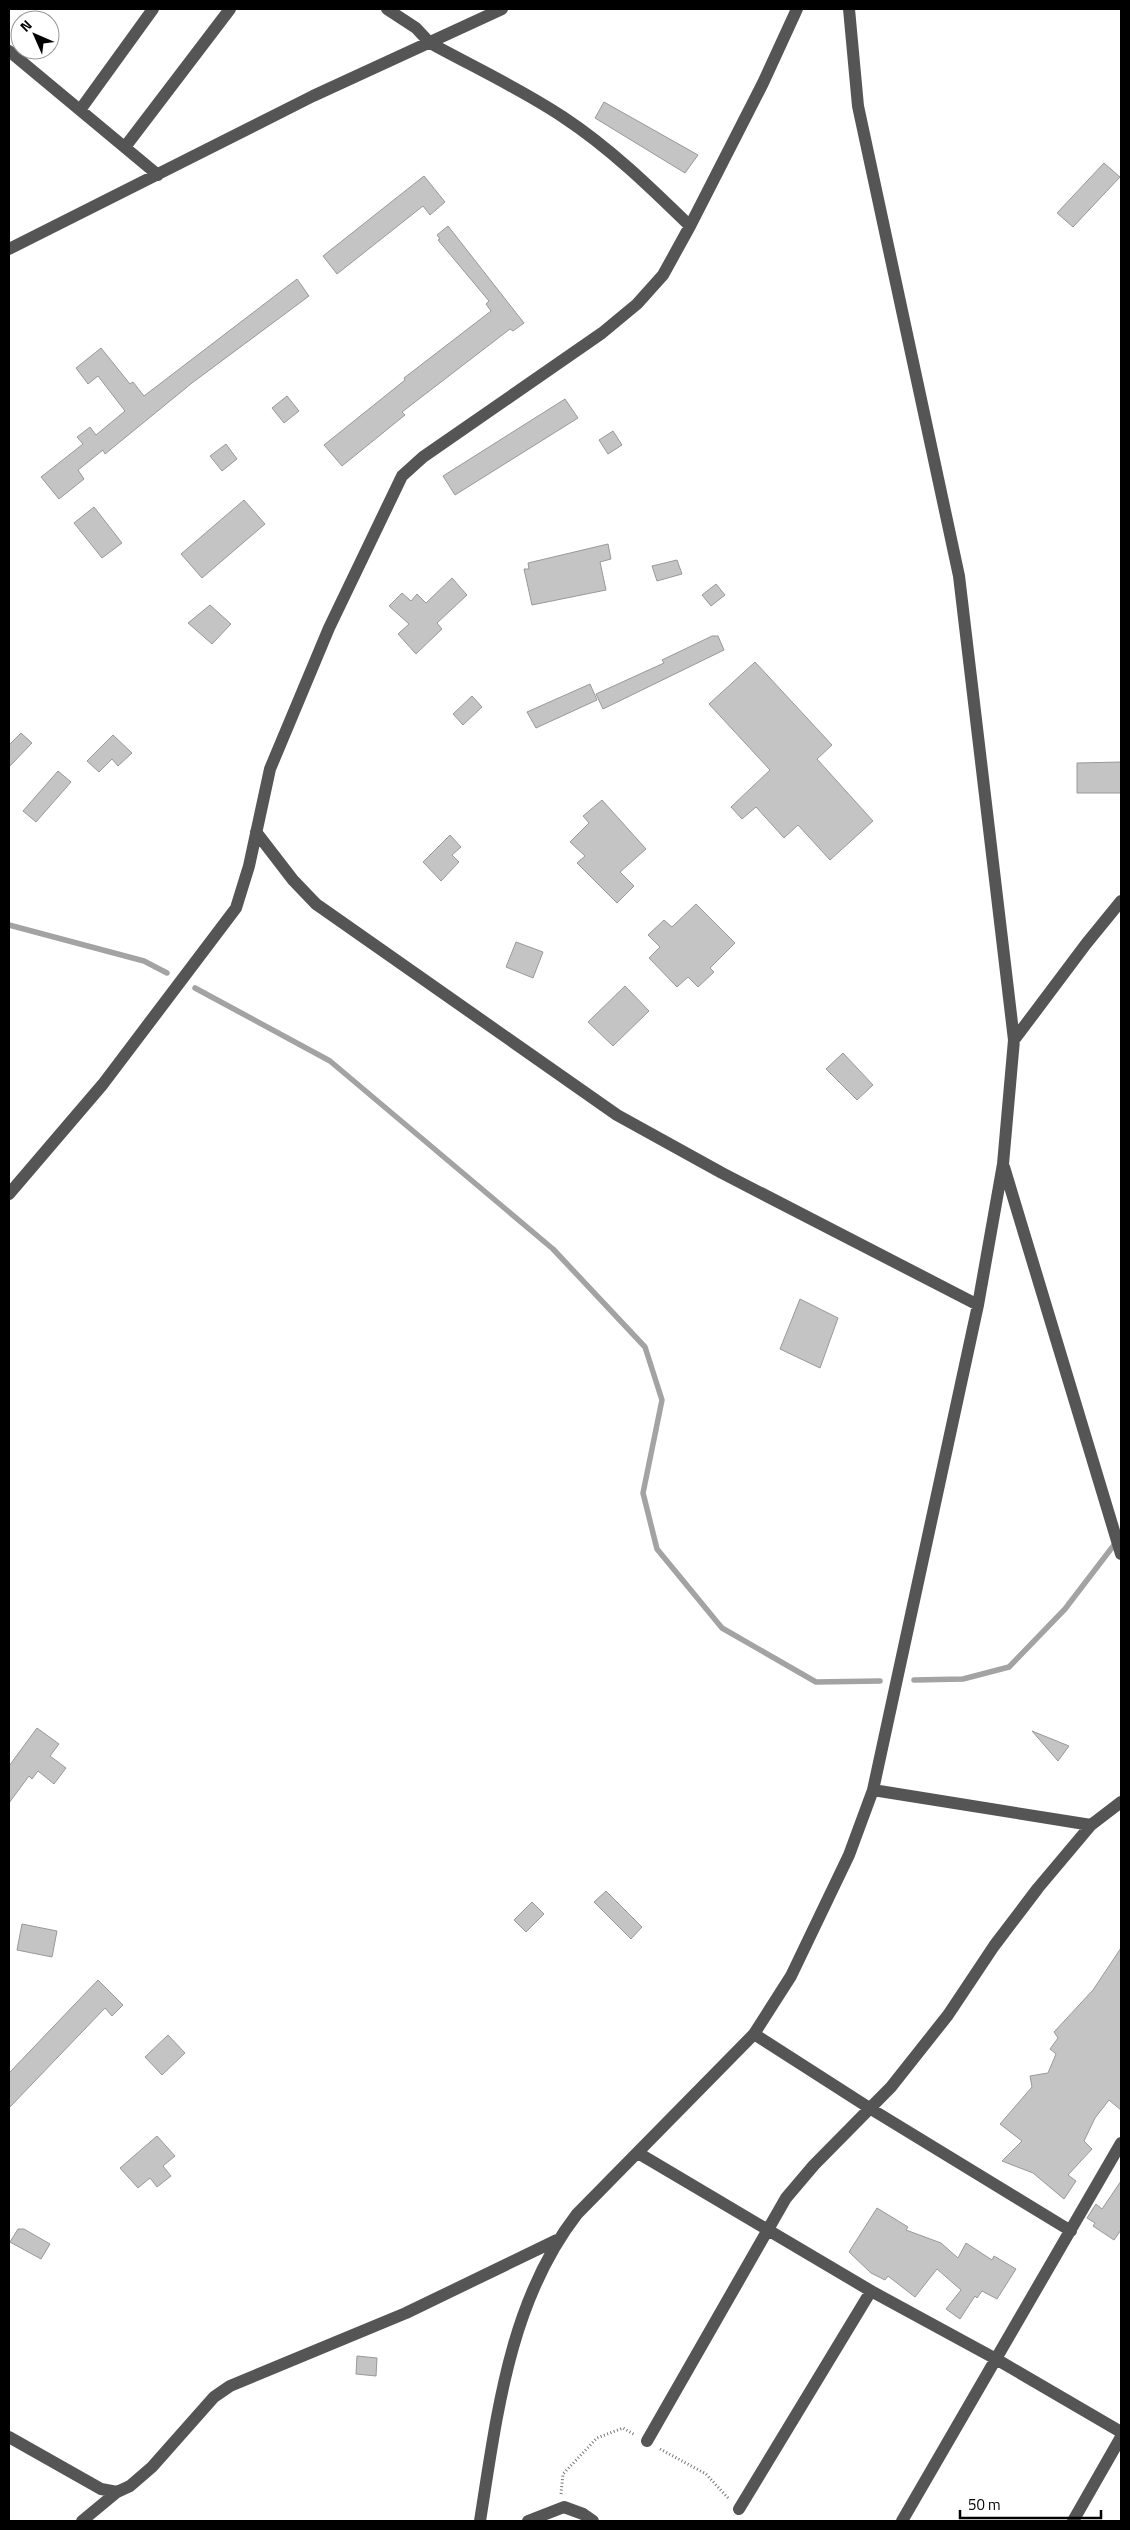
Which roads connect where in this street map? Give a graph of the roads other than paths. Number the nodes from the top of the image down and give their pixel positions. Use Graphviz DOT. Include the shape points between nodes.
graph roads {
  1 [pos="153,9"];
  2 [pos="230,9"];
  3 [pos="387,9"];
  4 [pos="502,9"];
  5 [pos="797,9"];
  6 [pos="849,9"];
  7 [pos="430,43"];
  8 [pos="9,51"];
  9 [pos="80,110"];
  10 [pos="125,147"];
  11 [pos="158,175"];
  12 [pos="690,226"];
  13 [pos="9,249"];
  14 [pos="256,832"];
  15 [pos="1121,901"];
  16 [pos="1014,1040"];
  17 [pos="1003,1164"];
  18 [pos="9,1194"];
  19 [pos="978,1305"];
  20 [pos="1119,1540"];
  21 [pos="1121,1554"];
  22 [pos="873,1790"];
  23 [pos="1121,1802"];
  24 [pos="1091,1825"];
  25 [pos="754,2034"];
  26 [pos="871,2109"];
  27 [pos="1121,2143"];
  28 [pos="638,2153"];
  29 [pos="767,2230"];
  30 [pos="1071,2231"];
  31 [pos="557,2240"];
  32 [pos="871,2291"];
  33 [pos="996,2359"];
  34 [pos="1121,2432"];
  35 [pos="9,2437"];
  36 [pos="1121,2438"];
  37 [pos="647,2441"];
  38 [pos="117,2492"];
  39 [pos="739,2509"];
  40 [pos="82,2521"];
  41 [pos="480,2521"];
  42 [pos="528,2521"];
  43 [pos="593,2521"];
  44 [pos="902,2521"];
  45 [pos="1073,2521"];
  1 -- 9 [label="street"];
  2 -- 10 [label="street"];
  3 -- 7 [label="street" via="416,28"];
  4 -- 7 [label="street"];
  5 -- 12 [label="street"];
  6 -- 16 [label="street" via="858,106 958,576"];
  7 -- 11 [label="street" via="313,96"];
  7 -- 12 [label="street" via="569,121 640,177"];
  8 -- 9 [label="street"];
  9 -- 10 [label="street"];
  10 -- 11 [label="street"];
  11 -- 13 [label="street"];
  12 -- 14 [label="street" via="663,275 637,304 602,333 423,457 402,476 329,628 270,769"];
  14 -- 18 [label="street" via="236,908 103,1084"];
  14 -- 19 [label="street" via="316,904 617,1115 731,1178"];
  15 -- 16 [label="street"];
  16 -- 17 [label="street"];
  17 -- 19 [label="street"];
  17 -- 20 [label="street"];
  19 -- 22 [label="street"];
  20 -- 21 [label="street"];
  22 -- 24 [label="street"];
  22 -- 25 [label="street" via="849,1855 791,1976"];
  23 -- 24 [label="street"];
  24 -- 26 [label="street" via="1038,1888 948,2015"];
  25 -- 26 [label="street"];
  25 -- 28 [label="street"];
  26 -- 29 [label="street" via="814,2165 786,2198"];
  26 -- 30 [label="street"];
  27 -- 30 [label="street"];
  28 -- 29 [label="street"];
  28 -- 31 [label="street" via="577,2214"];
  29 -- 32 [label="street"];
  29 -- 37 [label="street"];
  30 -- 33 [label="street"];
  31 -- 38 [label="street" via="406,2313 230,2386 214,2397 152,2467 130,2486"];
  31 -- 41 [label="street" via="523,2313 504,2380"];
  32 -- 33 [label="street"];
  32 -- 39 [label="street"];
  33 -- 34 [label="street"];
  33 -- 44 [label="street"];
  35 -- 38 [label="street" via="101,2490"];
  36 -- 45 [label="street"];
  38 -- 40 [label="street"];
  42 -- 43 [label="street" via="564,2507"];
}
